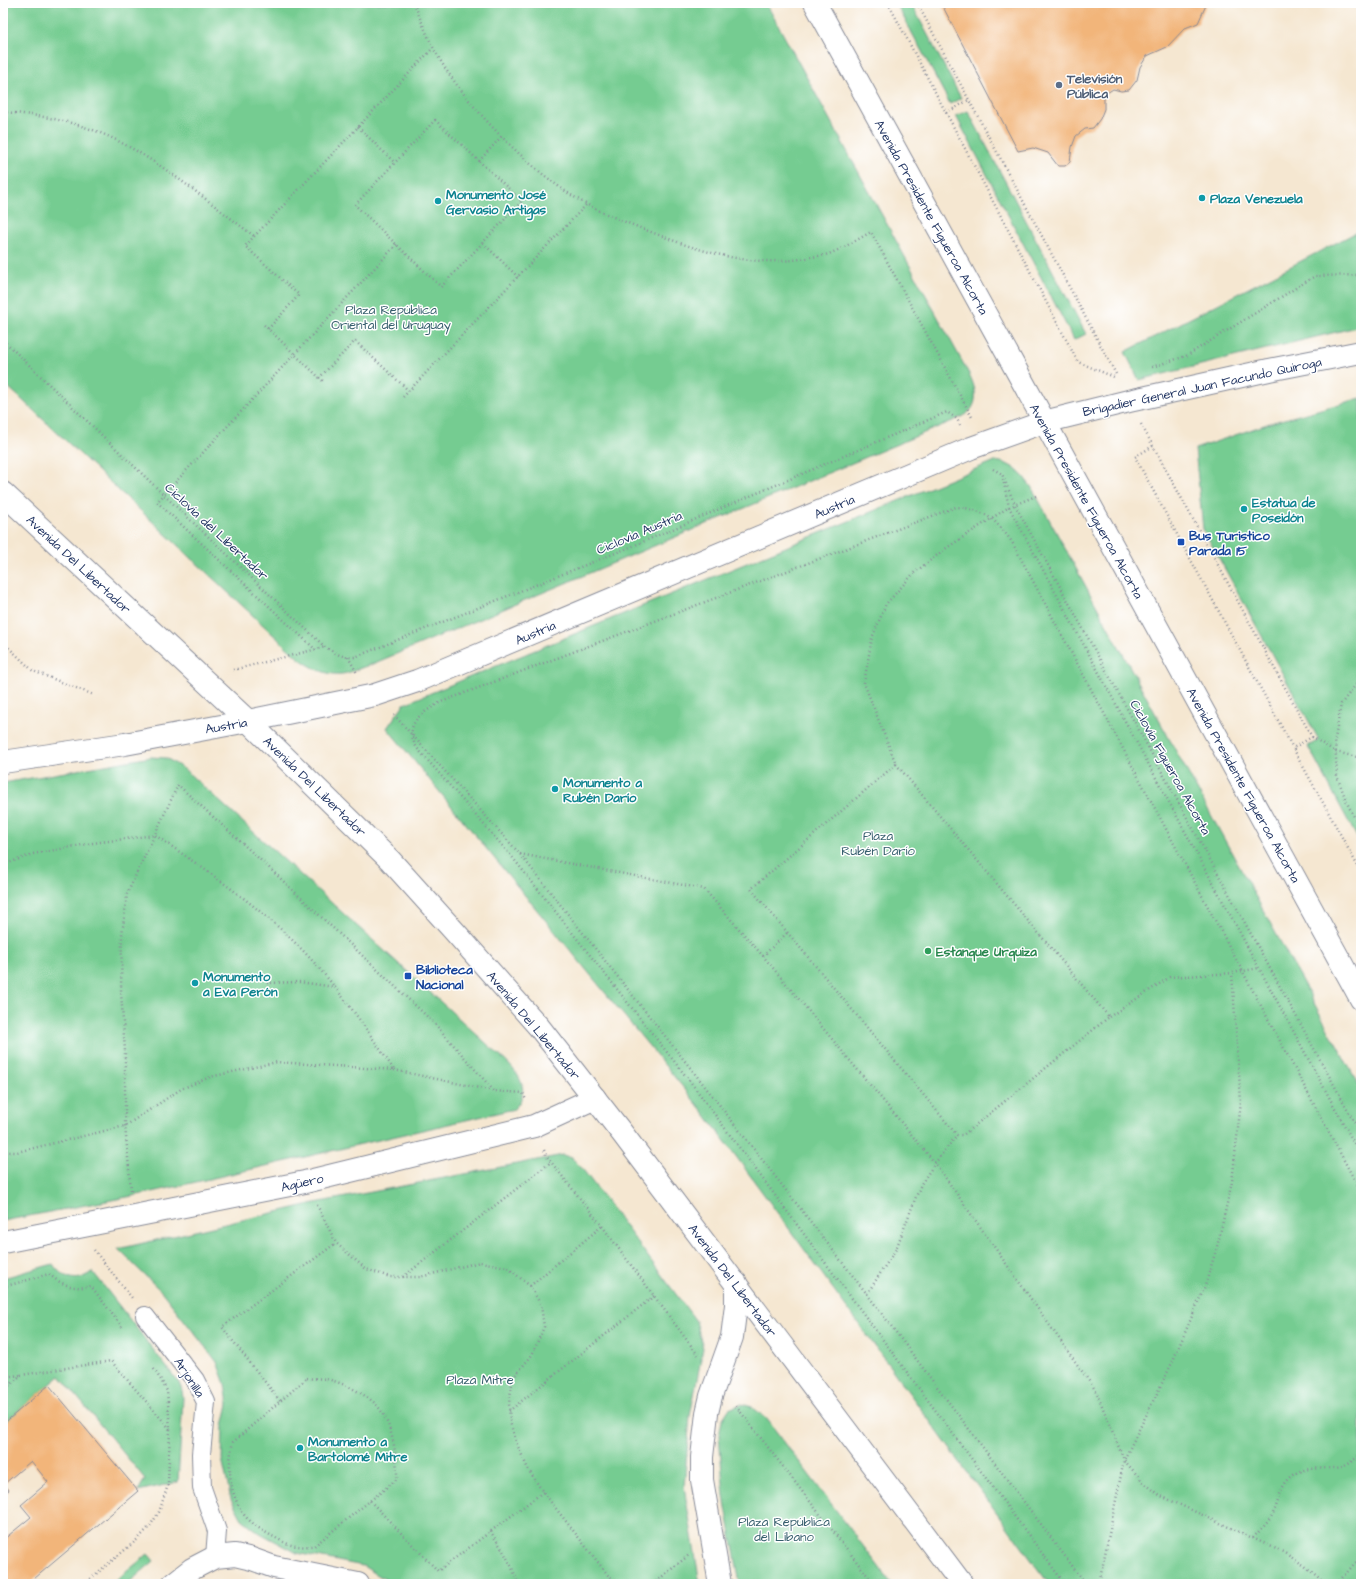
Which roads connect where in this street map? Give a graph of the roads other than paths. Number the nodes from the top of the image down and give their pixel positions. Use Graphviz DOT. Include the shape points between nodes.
graph roads {
  1 [pos="815,3"];
  2 [pos="1361,352"];
  3 [pos="1044,422"];
  4 [pos="3,493"];
  5 [pos="248,722"];
  6 [pos="3,762"];
  7 [pos="1361,999"];
  8 [pos="595,1098"];
  9 [pos="3,1242"];
  10 [pos="736,1283"];
  11 [pos="146,1316"];
  12 [pos="215,1557"];
  13 [pos="173,1584"];
  14 [pos="358,1584"];
  15 [pos="720,1584"];
  16 [pos="962,1584"];
  1 -- 3 [label="main road, Avenida Presidente Figueroa Alcorta"];
  2 -- 3 [label="main road, Brigadier General Juan Facundo Quiroga" via="1239,376"];
  3 -- 5 [label="main road, Austria" via="979,446 417,681 375,695"];
  3 -- 7 [label="main road, Avenida Presidente Figueroa Alcorta"];
  4 -- 5 [label="main road, Avenida Del Libertador"];
  5 -- 6 [label="main road, Austria"];
  5 -- 8 [label="main road, Avenida Del Libertador" via="390,860 539,1027"];
  8 -- 9 [label="main road, Agüero" via="534,1126 305,1182"];
  8 -- 10 [label="main road, Avenida Del Libertador"];
  10 -- 15 [label="main road" via="732,1338 711,1396 704,1432 702,1480"];
  10 -- 16 [label="main road, Avenida Del Libertador"];
  11 -- 12 [label="street, Arjonilla" via="195,1380 206,1402 202,1488 217,1531"];
  12 -- 13 [label="main road" via="192,1569"];
  12 -- 14 [label="main road" via="235,1555 274,1567"];
}
